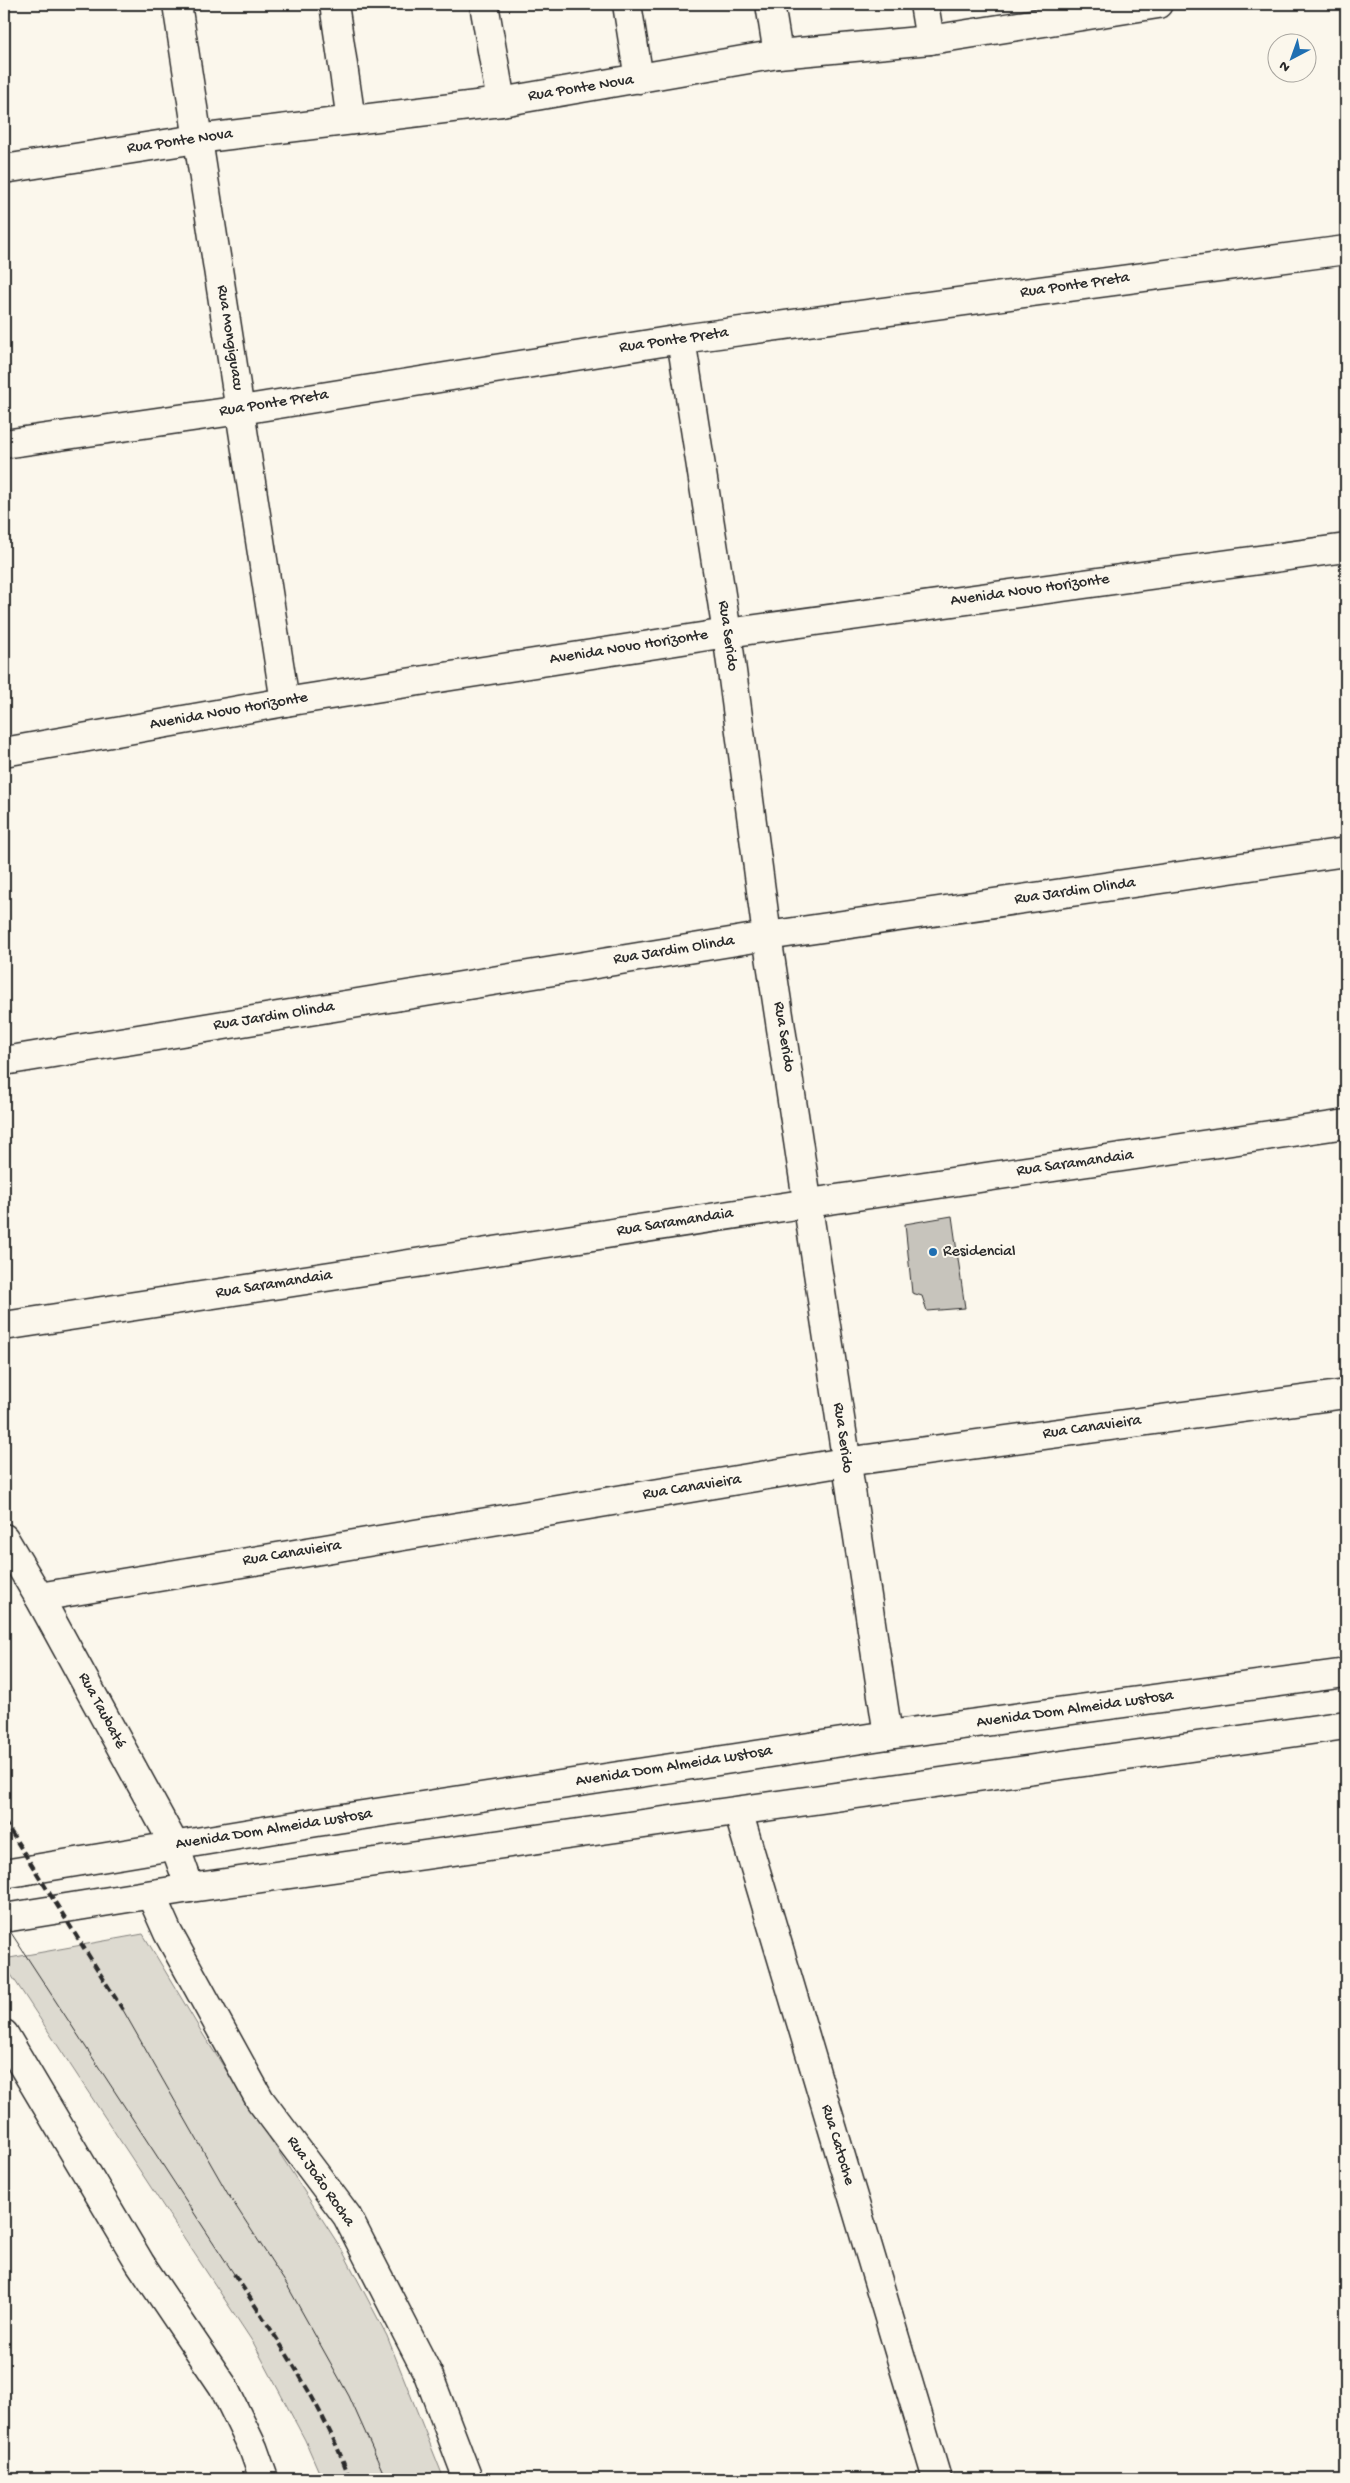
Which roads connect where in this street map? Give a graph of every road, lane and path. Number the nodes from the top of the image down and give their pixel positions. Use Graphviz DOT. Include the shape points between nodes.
graph roads {
  1 [pos="177,4"];
  2 [pos="334,4"];
  3 [pos="484,4"];
  4 [pos="627,4"];
  5 [pos="770,4"];
  6 [pos="924,4"];
  7 [pos="1158,4"];
  8 [pos="930,40"];
  9 [pos="778,54"];
  10 [pos="640,79"];
  11 [pos="501,102"];
  12 [pos="350,120"];
  13 [pos="197,138"];
  14 [pos="4,169"];
  15 [pos="1346,250"];
  16 [pos="681,339"];
  17 [pos="241,410"];
  18 [pos="4,444"];
  19 [pos="1346,548"];
  20 [pos="727,633"];
  21 [pos="285,702"];
  22 [pos="4,752"];
  23 [pos="1346,852"];
  24 [pos="767,936"];
  25 [pos="4,1061"];
  26 [pos="1346,1124"];
  27 [pos="808,1203"];
  28 [pos="4,1326"];
  29 [pos="1346,1394"];
  30 [pos="845,1462"];
  31 [pos="4,1538"];
  32 [pos="39,1597"];
  33 [pos="1346,1673"];
  34 [pos="1346,1725"];
  35 [pos="888,1735"];
  36 [pos="738,1811"];
  37 [pos="175,1846"];
  38 [pos="4,1874"];
  39 [pos="190,1888"];
  40 [pos="151,1895"];
  41 [pos="4,1918"];
  42 [pos="4,2034"];
  43 [pos="264,2479"];
  44 [pos="468,2479"];
  45 [pos="936,2479"];
  1 -- 13 [label="street, Rua Mongiguacu"];
  2 -- 12 [label="street"];
  3 -- 11 [label="street"];
  4 -- 10 [label="street"];
  5 -- 9 [label="street"];
  6 -- 8 [label="street"];
  7 -- 8 [label="street, Rua Ponte Nova"];
  8 -- 9 [label="street, Rua Ponte Nova"];
  9 -- 10 [label="street, Rua Ponte Nova"];
  10 -- 11 [label="street, Rua Ponte Nova"];
  11 -- 12 [label="street, Rua Ponte Nova"];
  12 -- 13 [label="street, Rua Ponte Nova"];
  13 -- 14 [label="street, Rua Ponte Nova"];
  13 -- 17 [label="street, Rua Mongiguacu"];
  15 -- 16 [label="street, Rua Ponte Preta"];
  16 -- 17 [label="street, Rua Ponte Preta"];
  16 -- 20 [label="street, Rua Serido"];
  17 -- 18 [label="street, Rua Ponte Preta"];
  17 -- 21 [label="street, Rua Mongiguacu"];
  19 -- 20 [label="street, Avenida Novo Horizonte"];
  20 -- 21 [label="street, Avenida Novo Horizonte"];
  20 -- 24 [label="street, Rua Serido"];
  21 -- 22 [label="street, Avenida Novo Horizonte"];
  23 -- 24 [label="street, Rua Jardim Olinda"];
  24 -- 25 [label="street, Rua Jardim Olinda"];
  24 -- 27 [label="street, Rua Serido"];
  26 -- 27 [label="street, Rua Saramandaia"];
  27 -- 28 [label="street, Rua Saramandaia"];
  27 -- 30 [label="street, Rua Serido"];
  29 -- 30 [label="street, Rua Canavieira"];
  30 -- 32 [label="street, Rua Canavieira"];
  30 -- 35 [label="street, Rua Serido"];
  31 -- 32 [label="street, Rua Taubaté"];
  32 -- 37 [label="street, Rua Taubaté"];
  33 -- 35 [label="street, Avenida Dom Almeida Lustosa"];
  34 -- 36 [label="street"];
  35 -- 37 [label="street, Avenida Dom Almeida Lustosa"];
  36 -- 39 [label="street"];
  36 -- 45 [label="street, Rua Catoche"];
  37 -- 38 [label="street, Avenida Dom Almeida Lustosa"];
  37 -- 39 [label="street, Rua Taubaté"];
  39 -- 40 [label="street"];
  40 -- 41 [label="street"];
  40 -- 44 [label="street, Rua João Rocha" via="168,1933 260,2100 347,2216 428,2374"];
  42 -- 43 [label="street" via="140,2263 223,2386"];
}
